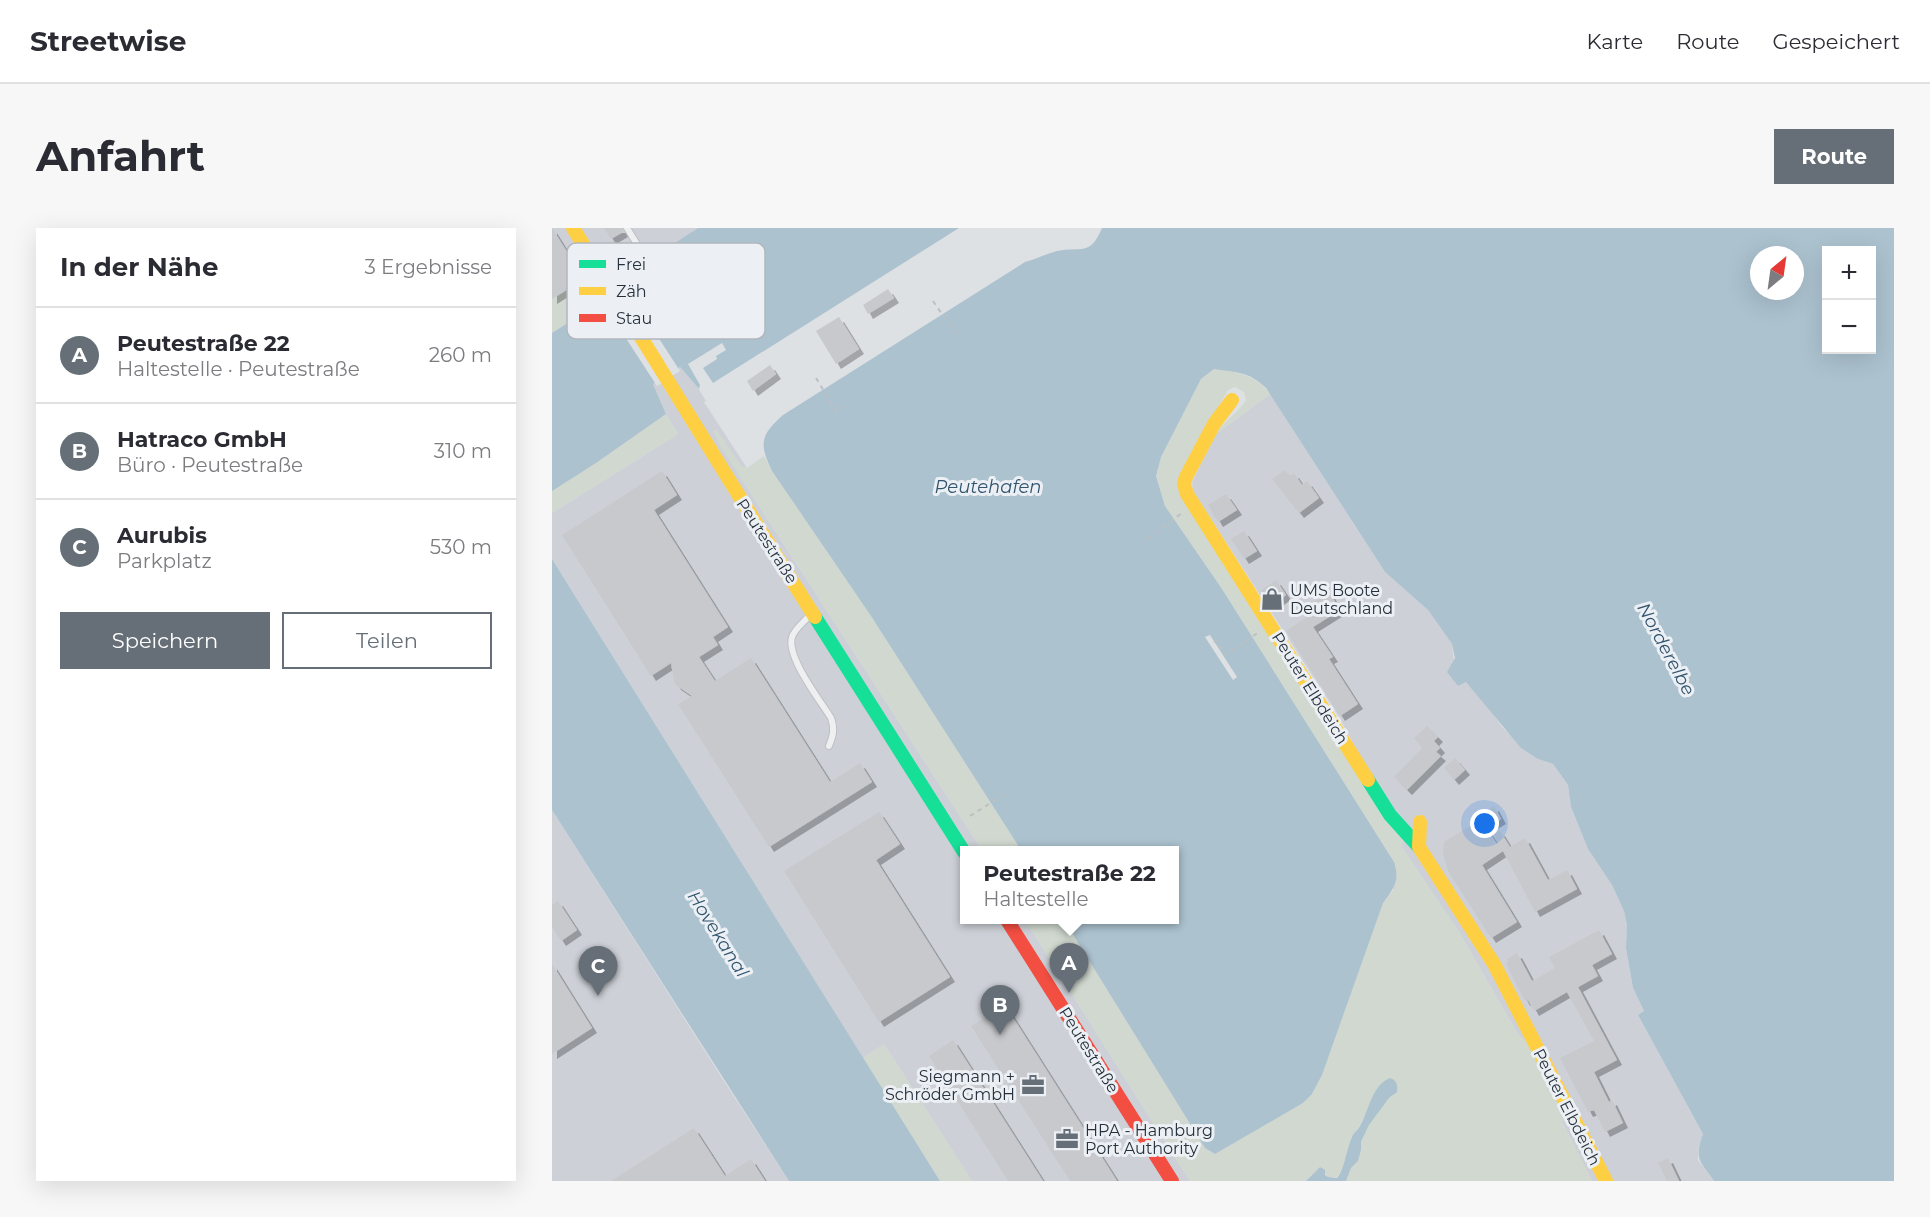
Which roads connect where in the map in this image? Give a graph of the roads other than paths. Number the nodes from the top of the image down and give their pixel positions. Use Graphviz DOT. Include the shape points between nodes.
graph roads {
  1 [pos="573,228"];
  2 [pos="627,228"];
  3 [pos="582,243"];
  4 [pos="636,243"];
  5 [pos="643,339"];
  6 [pos="1232,400"];
  7 [pos="813,613"];
  8 [pos="829,746"];
  9 [pos="1420,822"];
  10 [pos="960,846"];
  11 [pos="1419,847"];
  12 [pos="1009,924"];
  13 [pos="1172,1181"];
  14 [pos="1606,1181"];
  1 -- 3 [label="street, Peutestraße"];
  2 -- 4 [label="lane"];
  5 -- 7 [label="street, Peutestraße"];
  6 -- 11 [label="street, Peuter Elbdeich" via="1214,424 1186,477 1187,494 1390,815"];
  7 -- 8 [label="lane" via="792,635 790,646 831,718 834,726"];
  7 -- 10 [label="street, Peutestraße"];
  9 -- 11 [label="street"];
  11 -- 14 [label="street, Peuter Elbdeich" via="1494,964"];
  12 -- 13 [label="street, Peutestraße"];
}
